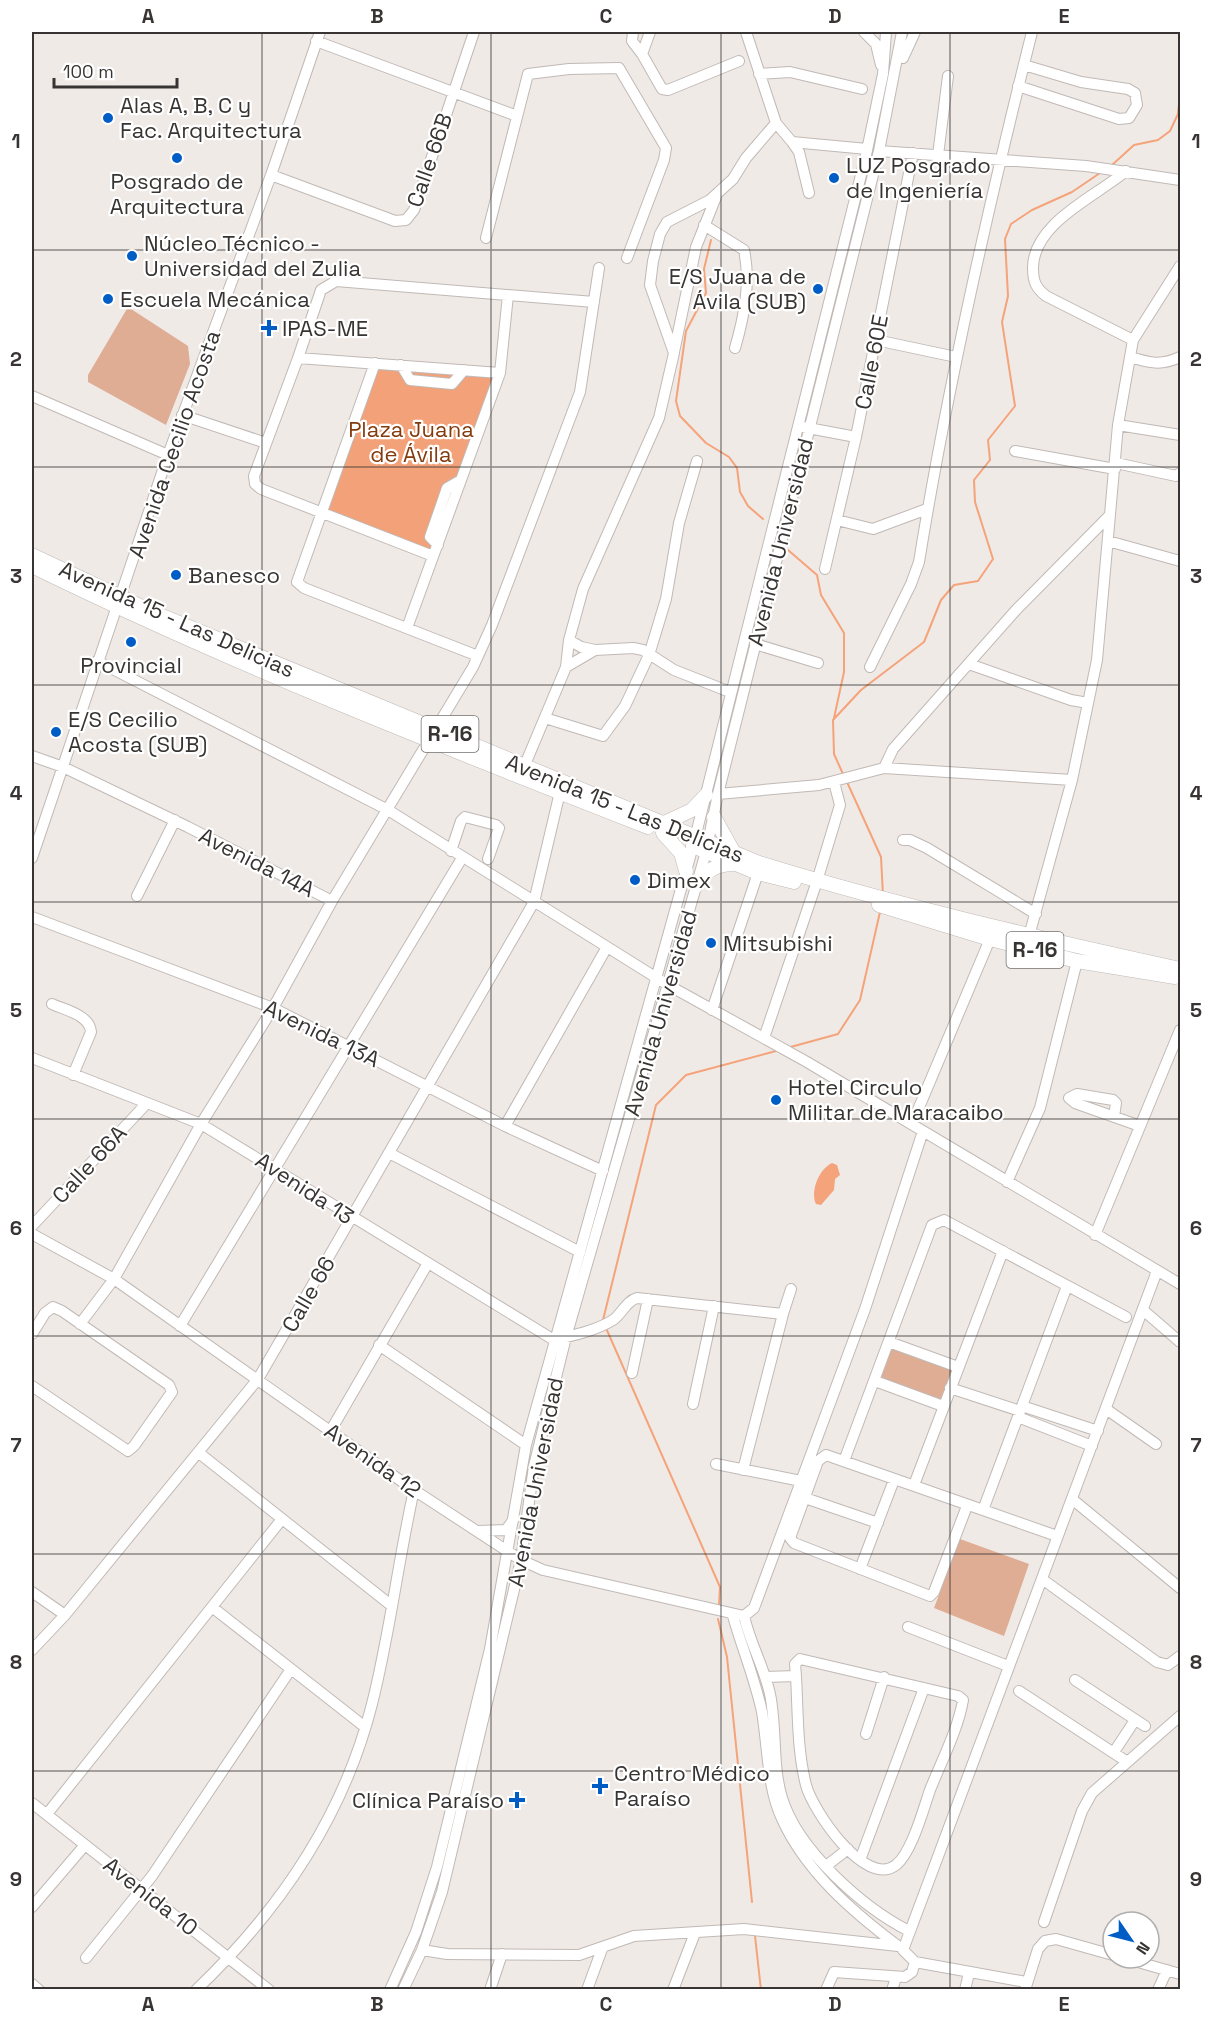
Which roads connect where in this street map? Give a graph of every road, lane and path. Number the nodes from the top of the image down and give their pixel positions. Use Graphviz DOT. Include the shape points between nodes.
graph roads {
  1 [pos="474,32"];
  2 [pos="633,32"];
  3 [pos="650,32"];
  4 [pos="746,32"];
  5 [pos="864,32"];
  6 [pos="886,32"];
  7 [pos="902,32"];
  8 [pos="915,32"];
  9 [pos="1032,32"];
  10 [pos="318,36"];
  11 [pos="642,54"];
  12 [pos="739,61"];
  13 [pos="1024,65"];
  14 [pos="759,74"];
  15 [pos="883,74"];
  16 [pos="948,76"];
  17 [pos="894,77"];
  18 [pos="1018,86"];
  19 [pos="862,90"];
  20 [pos="453,92"];
  21 [pos="517,116"];
  22 [pos="776,123"];
  23 [pos="792,142"];
  24 [pos="867,149"];
  25 [pos="879,151"];
  26 [pos="913,153"];
  27 [pos="938,154"];
  28 [pos="999,159"];
  29 [pos="1126,171"];
  30 [pos="271,175"];
  31 [pos="1180,180"];
  32 [pos="719,192"];
  33 [pos="809,193"];
  34 [pos="704,225"];
  35 [pos="486,238"];
  36 [pos="627,258"];
  37 [pos="1180,266"];
  38 [pos="599,268"];
  39 [pos="508,295"];
  40 [pos="594,302"];
  41 [pos="876,340"];
  42 [pos="1133,340"];
  43 [pos="735,348"];
  44 [pos="674,353"];
  45 [pos="956,357"];
  46 [pos="1130,357"];
  47 [pos="1180,357"];
  48 [pos="298,358"];
  49 [pos="375,363"];
  50 [pos="401,365"];
  51 [pos="464,370"];
  52 [pos="500,373"];
  53 [pos="32,396"];
  54 [pos="182,415"];
  55 [pos="1118,425"];
  56 [pos="803,427"];
  57 [pos="1180,435"];
  58 [pos="856,437"];
  59 [pos="266,442"];
  60 [pos="1015,451"];
  61 [pos="168,455"];
  62 [pos="697,461"];
  63 [pos="1116,466"];
  64 [pos="1180,473"];
  65 [pos="927,509"];
  66 [pos="321,511"];
  67 [pos="1110,515"];
  68 [pos="837,520"];
  69 [pos="1108,541"];
  70 [pos="32,555"];
  71 [pos="434,556"];
  72 [pos="1180,561"];
  73 [pos="32,566"];
  74 [pos="825,569"];
  75 [pos="119,602"];
  76 [pos="407,628"];
  77 [pos="569,640"];
  78 [pos="755,645"];
  79 [pos="595,650"];
  80 [pos="648,655"];
  81 [pos="478,656"];
  82 [pos="97,661"];
  83 [pos="818,663"];
  84 [pos="969,664"];
  85 [pos="566,667"];
  86 [pos="870,667"];
  87 [pos="730,692"];
  88 [pos="1088,703"];
  89 [pos="545,718"];
  90 [pos="437,729"];
  91 [pos="429,741"];
  92 [pos="32,756"];
  93 [pos="63,767"];
  94 [pos="524,767"];
  95 [pos="884,768"];
  96 [pos="842,779"];
  97 [pos="1072,780"];
  98 [pos="560,792"];
  99 [pos="712,794"];
  100 [pos="388,810"];
  101 [pos="714,817"];
  102 [pos="175,820"];
  103 [pos="663,828"];
  104 [pos="903,840"];
  105 [pos="700,845"];
  106 [pos="451,851"];
  107 [pos="32,858"];
  108 [pos="462,858"];
  109 [pos="734,858"];
  110 [pos="489,859"];
  111 [pos="686,871"];
  112 [pos="758,873"];
  113 [pos="816,884"];
  114 [pos="696,886"];
  115 [pos="137,896"];
  116 [pos="332,901"];
  117 [pos="534,902"];
  118 [pos="894,904"];
  119 [pos="1036,914"];
  120 [pos="32,917"];
  121 [pos="1029,936"];
  122 [pos="990,939"];
  123 [pos="607,947"];
  124 [pos="1077,961"];
  125 [pos="1180,969"];
  126 [pos="657,977"];
  127 [pos="1180,978"];
  128 [pos="668,985"];
  129 [pos="51,1004"];
  130 [pos="273,1008"];
  131 [pos="712,1010"];
  132 [pos="1180,1030"];
  133 [pos="766,1039"];
  134 [pos="348,1046"];
  135 [pos="32,1058"];
  136 [pos="73,1075"];
  137 [pos="428,1086"];
  138 [pos="147,1103"];
  139 [pos="1114,1117"];
  140 [pos="201,1124"];
  141 [pos="912,1124"];
  142 [pos="505,1126"];
  143 [pos="1140,1126"];
  144 [pos="924,1131"];
  145 [pos="389,1153"];
  146 [pos="275,1167"];
  147 [pos="603,1172"];
  148 [pos="1007,1182"];
  149 [pos="351,1218"];
  150 [pos="32,1226"];
  151 [pos="32,1234"];
  152 [pos="1095,1235"];
  153 [pos="1003,1251"];
  154 [pos="580,1252"];
  155 [pos="428,1263"];
  156 [pos="1157,1271"];
  157 [pos="114,1279"];
  158 [pos="1180,1284"];
  159 [pos="1067,1286"];
  160 [pos="791,1289"];
  161 [pos="648,1299"];
  162 [pos="714,1306"];
  163 [pos="1143,1310"];
  164 [pos="783,1314"];
  165 [pos="1126,1317"];
  166 [pos="80,1324"];
  167 [pos="180,1326"];
  168 [pos="32,1334"];
  169 [pos="566,1337"];
  170 [pos="554,1340"];
  171 [pos="889,1342"];
  172 [pos="1180,1342"];
  173 [pos="379,1345"];
  174 [pos="958,1367"];
  175 [pos="633,1373"];
  176 [pos="258,1379"];
  177 [pos="875,1382"];
  178 [pos="32,1386"];
  179 [pos="950,1389"];
  180 [pos="693,1404"];
  181 [pos="943,1406"];
  182 [pos="1106,1409"];
  183 [pos="1020,1411"];
  184 [pos="331,1431"];
  185 [pos="1098,1431"];
  186 [pos="1156,1444"];
  187 [pos="526,1445"];
  188 [pos="1092,1446"];
  189 [pos="199,1453"];
  190 [pos="844,1461"];
  191 [pos="716,1464"];
  192 [pos="743,1470"];
  193 [pos="894,1480"];
  194 [pos="801,1481"];
  195 [pos="914,1485"];
  196 [pos="414,1490"];
  197 [pos="805,1498"];
  198 [pos="1072,1499"];
  199 [pos="967,1506"];
  200 [pos="983,1510"];
  201 [pos="282,1519"];
  202 [pos="515,1519"];
  203 [pos="878,1523"];
  204 [pos="477,1531"];
  205 [pos="1057,1536"];
  206 [pos="509,1553"];
  207 [pos="521,1560"];
  208 [pos="860,1569"];
  209 [pos="1042,1579"];
  210 [pos="1180,1586"];
  211 [pos="32,1592"];
  212 [pos="392,1606"];
  213 [pos="212,1607"];
  214 [pos="65,1615"];
  215 [pos="739,1616"];
  216 [pos="908,1627"];
  217 [pos="32,1650"];
  218 [pos="1180,1656"];
  219 [pos="1008,1666"];
  220 [pos="291,1669"];
  221 [pos="796,1676"];
  222 [pos="765,1677"];
  223 [pos="884,1677"];
  224 [pos="1075,1680"];
  225 [pos="924,1688"];
  226 [pos="1019,1691"];
  227 [pos="1180,1716"];
  228 [pos="365,1727"];
  229 [pos="866,1734"];
  230 [pos="1114,1752"];
  231 [pos="1126,1761"];
  232 [pos="32,1803"];
  233 [pos="47,1814"];
  234 [pos="86,1845"];
  235 [pos="848,1849"];
  236 [pos="860,1860"];
  237 [pos="826,1866"];
  238 [pos="143,1889"];
  239 [pos="32,1907"];
  240 [pos="1044,1922"];
  241 [pos="909,1931"];
  242 [pos="695,1933"];
  243 [pos="901,1948"];
  244 [pos="602,1949"];
  245 [pos="422,1950"];
  246 [pos="1101,1952"];
  247 [pos="502,1954"];
  248 [pos="86,1958"];
  249 [pos="229,1958"];
  250 [pos="915,1962"];
  251 [pos="1161,1968"];
  252 [pos="1167,1970"];
  253 [pos="969,1972"];
  254 [pos="1180,1974"];
  255 [pos="896,1978"];
  256 [pos="32,1984"];
  257 [pos="1026,1986"];
  258 [pos="39,1989"];
  259 [pos="196,1989"];
  260 [pos="269,1989"];
  261 [pos="390,1989"];
  262 [pos="403,1989"];
  263 [pos="490,1989"];
  264 [pos="587,1989"];
  265 [pos="673,1989"];
  266 [pos="826,1989"];
  267 [pos="892,1989"];
  268 [pos="965,1989"];
  269 [pos="1158,1989"];
  1 -- 20 [label="street, Calle 66B"];
  2 -- 11 [label="street" via="632,40"];
  3 -- 11 [label="street"];
  4 -- 14 [label="street"];
  5 -- 15 [label="street" via="876,44"];
  6 -- 15 [label="street, Avenida Universidad"];
  7 -- 17 [label="street, Avenida Universidad"];
  8 -- 17 [label="street"];
  9 -- 13 [label="street"];
  10 -- 20 [label="street"];
  10 -- 30 [label="street, Avenida Cecilio Acosta"];
  11 -- 12 [label="street" via="658,85 668,90"];
  13 -- 18 [label="street"];
  13 -- 18 [label="street" via="1081,82 1128,89 1135,93 1137,105 1129,118 1119,119"];
  14 -- 19 [label="street" via="790,72"];
  14 -- 22 [label="street"];
  15 -- 24 [label="street, Avenida Universidad"];
  16 -- 27 [label="street"];
  17 -- 25 [label="street, Avenida Universidad"];
  18 -- 28 [label="street"];
  20 -- 21 [label="street"];
  20 -- 30 [label="street, Calle 66B" via="414,210 406,220 395,221"];
  21 -- 35 [label="street"];
  21 -- 36 [label="street" via="525,81 533,72 619,68 666,148"];
  22 -- 23 [label="street"];
  22 -- 32 [label="street"];
  23 -- 24 [label="street"];
  23 -- 33 [label="street" via="799,152"];
  24 -- 56 [label="street, Avenida Universidad"];
  25 -- 26 [label="street"];
  25 -- 56 [label="street, Avenida Universidad"];
  26 -- 27 [label="street"];
  26 -- 41 [label="street, Calle 60E"];
  27 -- 28 [label="street"];
  28 -- 29 [label="street"];
  28 -- 45 [label="street"];
  29 -- 31 [label="street"];
  29 -- 42 [label="street" via="1049,228 1037,244 1033,278 1036,289 1046,296"];
  30 -- 54 [label="street, Avenida Cecilio Acosta"];
  32 -- 34 [label="street"];
  32 -- 44 [label="street" via="667,222 658,243 650,285"];
  34 -- 43 [label="street" via="744,250 747,286"];
  34 -- 44 [label="street"];
  37 -- 42 [label="street"];
  38 -- 40 [label="street, Avenida 14A"];
  39 -- 40 [label="street"];
  39 -- 48 [label="street" via="336,281 321,290"];
  39 -- 52 [label="street"];
  40 -- 81 [label="street, Avenida 14A" via="574,411"];
  41 -- 45 [label="street"];
  41 -- 58 [label="street, Calle 60E"];
  42 -- 46 [label="street"];
  44 -- 77 [label="street" via="659,418 583,589"];
  45 -- 65 [label="street"];
  46 -- 47 [label="street" via="1166,364"];
  46 -- 55 [label="street"];
  48 -- 49 [label="street"];
  48 -- 59 [label="street"];
  49 -- 50 [label="street"];
  49 -- 66 [label="street"];
  50 -- 51 [label="street"];
  50 -- 51 [label="street" via="410,380 448,385"];
  51 -- 52 [label="street"];
  52 -- 71 [label="street"];
  53 -- 61 [label="street"];
  54 -- 59 [label="street"];
  54 -- 61 [label="street, Avenida Cecilio Acosta"];
  55 -- 57 [label="street"];
  55 -- 63 [label="street"];
  56 -- 58 [label="street"];
  56 -- 78 [label="street, Avenida Universidad"];
  56 -- 87 [label="street, Avenida Universidad"];
  58 -- 68 [label="street, Calle 60E"];
  59 -- 66 [label="street" via="255,484"];
  60 -- 63 [label="street"];
  61 -- 75 [label="street, Avenida Cecilio Acosta"];
  62 -- 80 [label="street" via="679,523 666,599"];
  63 -- 64 [label="street" via="1176,476"];
  63 -- 67 [label="street"];
  65 -- 68 [label="street" via="873,529"];
  65 -- 86 [label="street" via="919,562"];
  66 -- 71 [label="street"];
  66 -- 76 [label="street" via="297,582"];
  67 -- 69 [label="street"];
  67 -- 84 [label="street"];
  68 -- 74 [label="street, Calle 60E"];
  69 -- 72 [label="street"];
  69 -- 88 [label="street"];
  70 -- 75 [label="main road, Avenida 15 - Las Delicias / R-16"];
  71 -- 76 [label="street"];
  73 -- 75 [label="main road, R-16"];
  75 -- 82 [label="street, Avenida Cecilio Acosta"];
  75 -- 90 [label="main road, Avenida 15 - Las Delicias / R-16"];
  75 -- 91 [label="main road, R-16"];
  76 -- 81 [label="street"];
  77 -- 79 [label="street"];
  77 -- 85 [label="street"];
  78 -- 83 [label="street"];
  78 -- 99 [label="street, Avenida Universidad"];
  79 -- 80 [label="street" via="633,648"];
  79 -- 85 [label="street"];
  80 -- 87 [label="street"];
  80 -- 89 [label="street" via="625,706 606,735 598,736"];
  81 -- 90 [label="street, Avenida 14A"];
  82 -- 93 [label="street, Avenida Cecilio Acosta"];
  82 -- 100 [label="street"];
  84 -- 88 [label="street"];
  84 -- 95 [label="street" via="893,749"];
  85 -- 89 [label="street"];
  87 -- 99 [label="street, Avenida Universidad"];
  88 -- 97 [label="street"];
  89 -- 94 [label="street"];
  90 -- 91 [label="street, Avenida 14A"];
  90 -- 94 [label="main road, Avenida 15 - Las Delicias / R-16"];
  91 -- 98 [label="main road, R-16"];
  91 -- 100 [label="street, Avenida 14A"];
  92 -- 93 [label="street, Avenida 14A"];
  93 -- 102 [label="street, Avenida 14A"];
  93 -- 107 [label="street, Avenida Cecilio Acosta"];
  94 -- 103 [label="main road, Avenida 15 - Las Delicias / R-16"];
  95 -- 96 [label="street"];
  95 -- 97 [label="street"];
  96 -- 99 [label="street"];
  96 -- 113 [label="street" via="840,805"];
  97 -- 119 [label="street"];
  98 -- 103 [label="main road, R-16"];
  98 -- 117 [label="street, Calle 66"];
  99 -- 101 [label="street, Avenida Universidad"];
  99 -- 103 [label="main road"];
  99 -- 105 [label="street, Avenida Universidad"];
  100 -- 106 [label="street"];
  100 -- 116 [label="street, Avenida 14A"];
  101 -- 105 [label="street, Avenida Universidad"];
  101 -- 109 [label="main road"];
  102 -- 115 [label="street"];
  102 -- 116 [label="street, Avenida 14A"];
  103 -- 105 [label="main road, R-16"];
  103 -- 111 [label="main road" via="681,853"];
  104 -- 119 [label="street" via="927,848"];
  105 -- 109 [label="main road, R-16"];
  105 -- 111 [label="street, Avenida Universidad"];
  105 -- 114 [label="street, Avenida Universidad"];
  106 -- 108 [label="street"];
  106 -- 110 [label="street" via="465,817 499,828"];
  108 -- 117 [label="street"];
  108 -- 134 [label="street"];
  109 -- 112 [label="main road, R-16"];
  109 -- 113 [label="main road, Avenida 15 - Las Delicias / R-16"];
  109 -- 114 [label="main road" via="706,871"];
  111 -- 126 [label="street, Avenida Universidad"];
  112 -- 113 [label="main road, R-16"];
  112 -- 131 [label="street"];
  113 -- 118 [label="main road, R-16"];
  113 -- 133 [label="street"];
  114 -- 128 [label="street, Avenida Universidad"];
  116 -- 130 [label="street"];
  117 -- 123 [label="street"];
  117 -- 137 [label="street, Calle 66"];
  118 -- 121 [label="main road, R-16"];
  118 -- 122 [label="main road, R-16"];
  119 -- 121 [label="street"];
  120 -- 130 [label="street, Avenida 13A"];
  121 -- 125 [label="main road, R-16"];
  122 -- 124 [label="main road, R-16"];
  122 -- 141 [label="street"];
  123 -- 126 [label="street"];
  123 -- 142 [label="street"];
  124 -- 127 [label="main road, R-16"];
  124 -- 148 [label="street" via="1040,1108"];
  126 -- 128 [label="street"];
  126 -- 147 [label="street, Avenida Universidad"];
  128 -- 131 [label="street"];
  128 -- 169 [label="street, Avenida Universidad"];
  129 -- 136 [label="street" via="91,1024"];
  130 -- 134 [label="street, Avenida 13A"];
  130 -- 140 [label="street"];
  131 -- 133 [label="street"];
  132 -- 143 [label="street"];
  133 -- 141 [label="street"];
  134 -- 137 [label="street, Avenida 13A"];
  134 -- 146 [label="street"];
  135 -- 136 [label="street, Avenida 13"];
  136 -- 138 [label="street, Avenida 13"];
  137 -- 142 [label="street, Avenida 13A"];
  137 -- 145 [label="street, Calle 66"];
  138 -- 140 [label="street, Avenida 13"];
  138 -- 150 [label="street, Calle 66A"];
  139 -- 143 [label="street"];
  140 -- 146 [label="street, Avenida 13"];
  140 -- 157 [label="street"];
  141 -- 144 [label="street"];
  142 -- 147 [label="street, Avenida 13A"];
  143 -- 152 [label="street"];
  144 -- 148 [label="street"];
  144 -- 194 [label="street" via="865,1309"];
  145 -- 149 [label="street, Calle 66"];
  145 -- 154 [label="street"];
  146 -- 149 [label="street, Avenida 13"];
  146 -- 167 [label="street"];
  147 -- 154 [label="street, Avenida Universidad"];
  148 -- 152 [label="street"];
  149 -- 155 [label="street, Avenida 13"];
  149 -- 176 [label="street, Calle 66"];
  151 -- 157 [label="street, Avenida 12"];
  152 -- 156 [label="street"];
  153 -- 159 [label="street"];
  153 -- 171 [label="street" via="944,1220 932,1225"];
  153 -- 174 [label="street"];
  154 -- 170 [label="street, Avenida Universidad"];
  155 -- 170 [label="street, Avenida 13"];
  155 -- 173 [label="street"];
  156 -- 158 [label="street"];
  156 -- 163 [label="street"];
  157 -- 166 [label="street"];
  157 -- 167 [label="street, Avenida 12"];
  159 -- 165 [label="street"];
  159 -- 183 [label="street"];
  160 -- 164 [label="street"];
  161 -- 162 [label="street"];
  161 -- 169 [label="street" via="630,1300 614,1320"];
  161 -- 175 [label="street"];
  162 -- 164 [label="street"];
  162 -- 180 [label="street"];
  163 -- 172 [label="street"];
  163 -- 182 [label="street"];
  164 -- 192 [label="street"];
  166 -- 168 [label="street" via="53,1307"];
  166 -- 178 [label="street" via="169,1385 172,1392 134,1446 128,1451"];
  167 -- 176 [label="street, Avenida 12"];
  169 -- 170 [label="street"];
  169 -- 207 [label="street, Avenida Universidad" via="534,1466"];
  170 -- 187 [label="street, Avenida Universidad"];
  171 -- 174 [label="street"];
  171 -- 177 [label="street"];
  173 -- 184 [label="street"];
  173 -- 187 [label="street"];
  174 -- 179 [label="street"];
  176 -- 184 [label="street, Avenida 12"];
  176 -- 189 [label="street, Calle 66"];
  177 -- 181 [label="street"];
  177 -- 190 [label="street"];
  179 -- 181 [label="street"];
  179 -- 183 [label="street"];
  181 -- 195 [label="street"];
  182 -- 185 [label="street"];
  182 -- 186 [label="street"];
  183 -- 185 [label="street"];
  183 -- 188 [label="street"];
  183 -- 200 [label="street"];
  184 -- 196 [label="street, Avenida 12"];
  185 -- 188 [label="street"];
  187 -- 202 [label="street, Avenida Universidad"];
  188 -- 198 [label="street"];
  189 -- 201 [label="street"];
  189 -- 214 [label="street, Calle 66"];
  190 -- 193 [label="street"];
  190 -- 197 [label="street" via="821,1456"];
  191 -- 192 [label="street"];
  192 -- 194 [label="street"];
  193 -- 195 [label="street"];
  193 -- 203 [label="street"];
  194 -- 215 [label="street" via="754,1608"];
  195 -- 199 [label="street"];
  196 -- 204 [label="street, Avenida 12"];
  196 -- 212 [label="street"];
  197 -- 203 [label="street"];
  197 -- 208 [label="street" via="790,1538"];
  198 -- 205 [label="street"];
  198 -- 210 [label="street"];
  199 -- 200 [label="street"];
  199 -- 208 [label="street" via="932,1595"];
  200 -- 205 [label="street"];
  201 -- 212 [label="street"];
  201 -- 213 [label="street"];
  202 -- 204 [label="street" via="506,1530"];
  202 -- 206 [label="street, Avenida Universidad"];
  203 -- 208 [label="street"];
  204 -- 206 [label="street, Avenida 12"];
  205 -- 209 [label="street"];
  206 -- 207 [label="street, Avenida 12"];
  206 -- 261 [label="street, Avenida Universidad" via="437,1867 416,1932"];
  207 -- 215 [label="street, Avenida 12" via="543,1570"];
  207 -- 245 [label="street, Avenida Universidad" via="442,1892"];
  209 -- 218 [label="street" via="1158,1662 1168,1665"];
  209 -- 219 [label="street"];
  211 -- 214 [label="street"];
  212 -- 228 [label="street"];
  213 -- 220 [label="street"];
  213 -- 233 [label="street"];
  214 -- 217 [label="street, Calle 66"];
  215 -- 222 [label="street"];
  215 -- 243 [label="street" via="760,1702 773,1792 789,1834 846,1905"];
  216 -- 219 [label="street"];
  219 -- 241 [label="street"];
  220 -- 228 [label="street"];
  220 -- 238 [label="street"];
  221 -- 222 [label="street"];
  221 -- 223 [label="street" via="795,1664 800,1659"];
  221 -- 235 [label="street" via="806,1785 817,1811"];
  222 -- 237 [label="street" via="772,1705 782,1799"];
  223 -- 225 [label="street"];
  223 -- 229 [label="street"];
  224 -- 230 [label="street" via="1140,1723"];
  225 -- 236 [label="street"];
  225 -- 236 [label="street" via="958,1696 963,1702 915,1831 897,1864 874,1868"];
  226 -- 230 [label="street"];
  227 -- 231 [label="street"];
  228 -- 249 [label="street" via="317,1839 294,1877"];
  230 -- 231 [label="street"];
  231 -- 240 [label="street" via="1088,1800"];
  232 -- 233 [label="street, Avenida 10"];
  233 -- 234 [label="street, Avenida 10"];
  234 -- 238 [label="street, Avenida 10"];
  234 -- 239 [label="street"];
  235 -- 236 [label="street"];
  235 -- 237 [label="street"];
  237 -- 241 [label="street" via="870,1908"];
  238 -- 248 [label="street"];
  238 -- 249 [label="street, Avenida 10"];
  241 -- 243 [label="street"];
  242 -- 243 [label="street" via="744,1929"];
  242 -- 244 [label="street" via="634,1936"];
  242 -- 265 [label="street"];
  243 -- 250 [label="street"];
  244 -- 247 [label="street" via="579,1955"];
  244 -- 264 [label="street"];
  245 -- 247 [label="street"];
  245 -- 262 [label="street, Avenida Universidad"];
  246 -- 257 [label="street" via="1050,1939 1041,1944"];
  247 -- 263 [label="street"];
  249 -- 259 [label="street"];
  249 -- 260 [label="street, Avenida 10"];
  250 -- 253 [label="street"];
  250 -- 255 [label="street" via="909,1975"];
  251 -- 252 [label="street"];
  252 -- 254 [label="street"];
  252 -- 269 [label="street"];
  253 -- 257 [label="street"];
  253 -- 268 [label="street"];
  255 -- 266 [label="street" via="838,1971 831,1976"];
  255 -- 267 [label="street"];
  256 -- 258 [label="street"];
}
